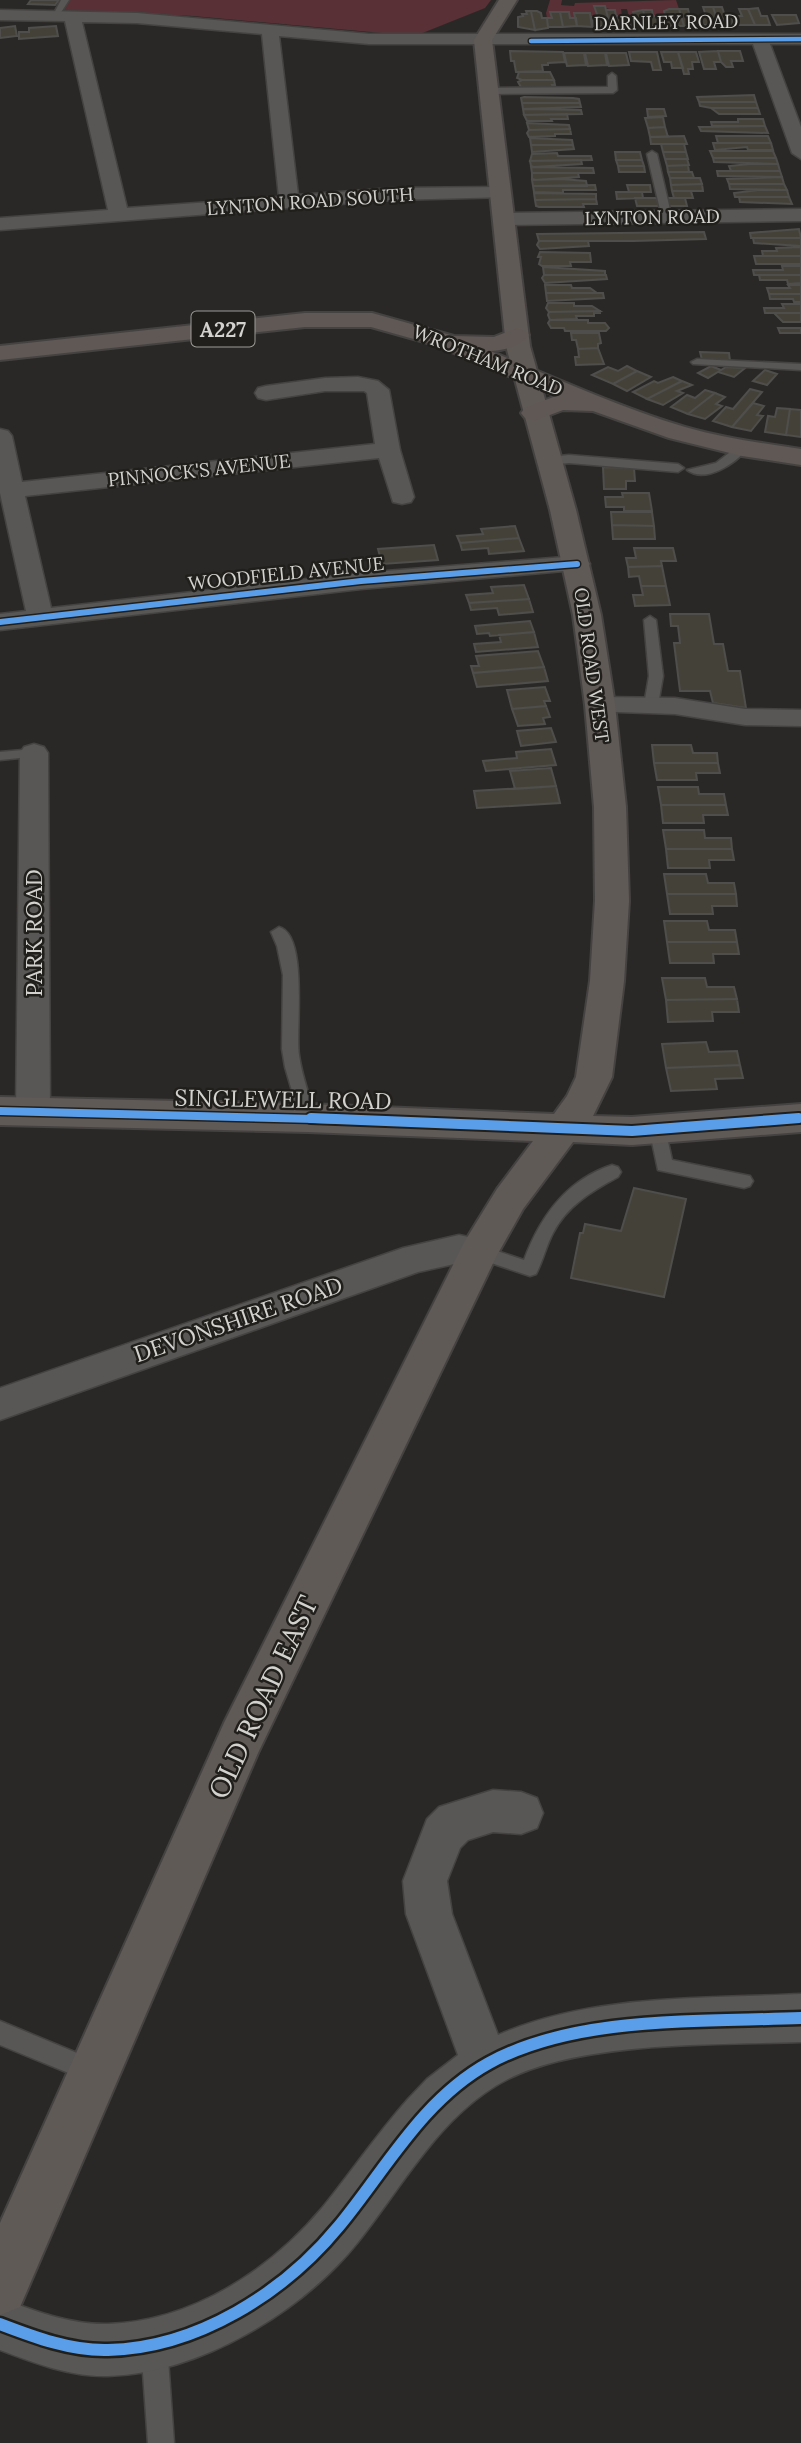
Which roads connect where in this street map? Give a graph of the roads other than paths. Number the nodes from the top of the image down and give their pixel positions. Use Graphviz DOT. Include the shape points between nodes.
graph roads {
  1 [pos="508,0"];
  2 [pos="64,10"];
  3 [pos="0,15"];
  4 [pos="270,31"];
  5 [pos="760,39"];
  6 [pos="801,39"];
  7 [pos="483,40"];
  8 [pos="612,76"];
  9 [pos="490,91"];
  10 [pos="801,153"];
  11 [pos="652,154"];
  12 [pos="501,193"];
  13 [pos="289,202"];
  14 [pos="119,215"];
  15 [pos="801,215"];
  16 [pos="667,218"];
  17 [pos="503,219"];
  18 [pos="0,224"];
  19 [pos="517,335"];
  20 [pos="443,340"];
  21 [pos="0,353"];
  22 [pos="697,362"];
  23 [pos="801,367"];
  24 [pos="525,375"];
  25 [pos="266,393"];
  26 [pos="600,405"];
  27 [pos="534,413"];
  28 [pos="0,436"];
  29 [pos="742,448"];
  30 [pos="388,450"];
  31 [pos="801,457"];
  32 [pos="549,461"];
  33 [pos="678,468"];
  34 [pos="693,470"];
  35 [pos="6,483"];
  36 [pos="424,485"];
  37 [pos="577,564"];
  38 [pos="40,618"];
  39 [pos="650,620"];
  40 [pos="0,622"];
  41 [pos="600,705"];
  42 [pos="651,705"];
  43 [pos="801,718"];
  44 [pos="34,753"];
  45 [pos="0,756"];
  46 [pos="279,932"];
  47 [pos="16,1112"];
  48 [pos="308,1118"];
  49 [pos="801,1118"];
  50 [pos="657,1128"];
  51 [pos="565,1129"];
  52 [pos="612,1172"];
  53 [pos="744,1181"];
  54 [pos="479,1252"];
  55 [pos="0,1404"];
  56 [pos="521,1813"];
  57 [pos="801,2018"];
  58 [pos="0,2033"];
  59 [pos="487,2064"];
  60 [pos="93,2071"];
  61 [pos="0,2287"];
  62 [pos="0,2324"];
  63 [pos="153,2342"];
  64 [pos="161,2443"];
  1 -- 7 [label="main road"];
  2 -- 3 [label="street, DARNLEY ROAD"];
  2 -- 4 [label="street, DARNLEY ROAD"];
  2 -- 14 [label="street"];
  4 -- 7 [label="street, DARNLEY ROAD" via="369,39"];
  4 -- 13 [label="street"];
  5 -- 6 [label="street, DARNLEY ROAD"];
  5 -- 7 [label="street, DARNLEY ROAD"];
  5 -- 10 [label="street"];
  7 -- 9 [label="main road, OLD ROAD WEST"];
  8 -- 9 [label="lane" via="613,90"];
  9 -- 12 [label="main road, OLD ROAD WEST"];
  11 -- 16 [label="lane"];
  12 -- 13 [label="street, LYNTON ROAD SOUTH" via="393,194"];
  12 -- 17 [label="main road, OLD ROAD WEST"];
  13 -- 14 [label="street, LYNTON ROAD SOUTH"];
  14 -- 18 [label="street, LYNTON ROAD SOUTH"];
  15 -- 16 [label="street, LYNTON ROAD"];
  16 -- 17 [label="street, LYNTON ROAD"];
  17 -- 19 [label="main road, OLD ROAD WEST"];
  19 -- 20 [label="main road, A227" via="487,345"];
  19 -- 24 [label="main road, OLD ROAD WEST"];
  20 -- 21 [label="main road, WROTHAM ROAD / A227" via="379,321 331,318"];
  20 -- 24 [label="main road, WROTHAM ROAD / A227"];
  22 -- 23 [label="lane"];
  24 -- 26 [label="main road, WROTHAM ROAD / A227"];
  24 -- 27 [label="main road, OLD ROAD WEST"];
  25 -- 30 [label="street" via="357,382 374,385"];
  26 -- 27 [label="main road, A227" via="560,402"];
  26 -- 29 [label="main road, WROTHAM ROAD / A227" via="678,433"];
  27 -- 32 [label="main road, OLD ROAD WEST"];
  28 -- 35 [label="street"];
  29 -- 31 [label="main road, WROTHAM ROAD / A227"];
  29 -- 34 [label="lane" via="721,467"];
  30 -- 35 [label="street, PINNOCK'S AVENUE"];
  30 -- 36 [label="street" via="400,492"];
  32 -- 33 [label="lane"];
  32 -- 37 [label="main road, OLD ROAD WEST"];
  35 -- 38 [label="street"];
  37 -- 38 [label="street, WOODFIELD AVENUE" via="361,581"];
  37 -- 41 [label="main road, OLD ROAD WEST"];
  38 -- 40 [label="street, WOODFIELD AVENUE"];
  39 -- 42 [label="lane" via="656,676"];
  41 -- 42 [label="street"];
  41 -- 51 [label="main road, OLD ROAD WEST" via="610,807 607,981 594,1077"];
  42 -- 43 [label="street"];
  44 -- 45 [label="lane"];
  44 -- 47 [label="street, PARK ROAD"];
  46 -- 48 [label="lane" via="288,947 291,968 290,1049"];
  47 -- 48 [label="main road, SINGLEWELL ROAD"];
  48 -- 51 [label="main road, SINGLEWELL ROAD"];
  49 -- 50 [label="main road, SINGLEWELL ROAD"];
  50 -- 51 [label="main road, SINGLEWELL ROAD"];
  50 -- 53 [label="lane" via="664,1165"];
  51 -- 54 [label="main road, OLD ROAD EAST" via="510,1199"];
  52 -- 54 [label="lane" via="582,1187 561,1206 543,1230 530,1269"];
  54 -- 55 [label="street, DEVONSHIRE ROAD" via="459,1249 416,1258"];
  54 -- 60 [label="main road, OLD ROAD EAST" via="241,1739"];
  56 -- 59 [label="street" via="493,1811 454,1822 443,1834 425,1881 429,1914"];
  57 -- 59 [label="street" via="611,2029 537,2044"];
  58 -- 60 [label="lane"];
  59 -- 63 [label="street" via="421,2120 339,2227 304,2264 228,2317"];
  60 -- 61 [label="main road, OLD ROAD EAST"];
  62 -- 63 [label="street" via="30,2336 89,2348 107,2350"];
  63 -- 64 [label="lane"];
}
